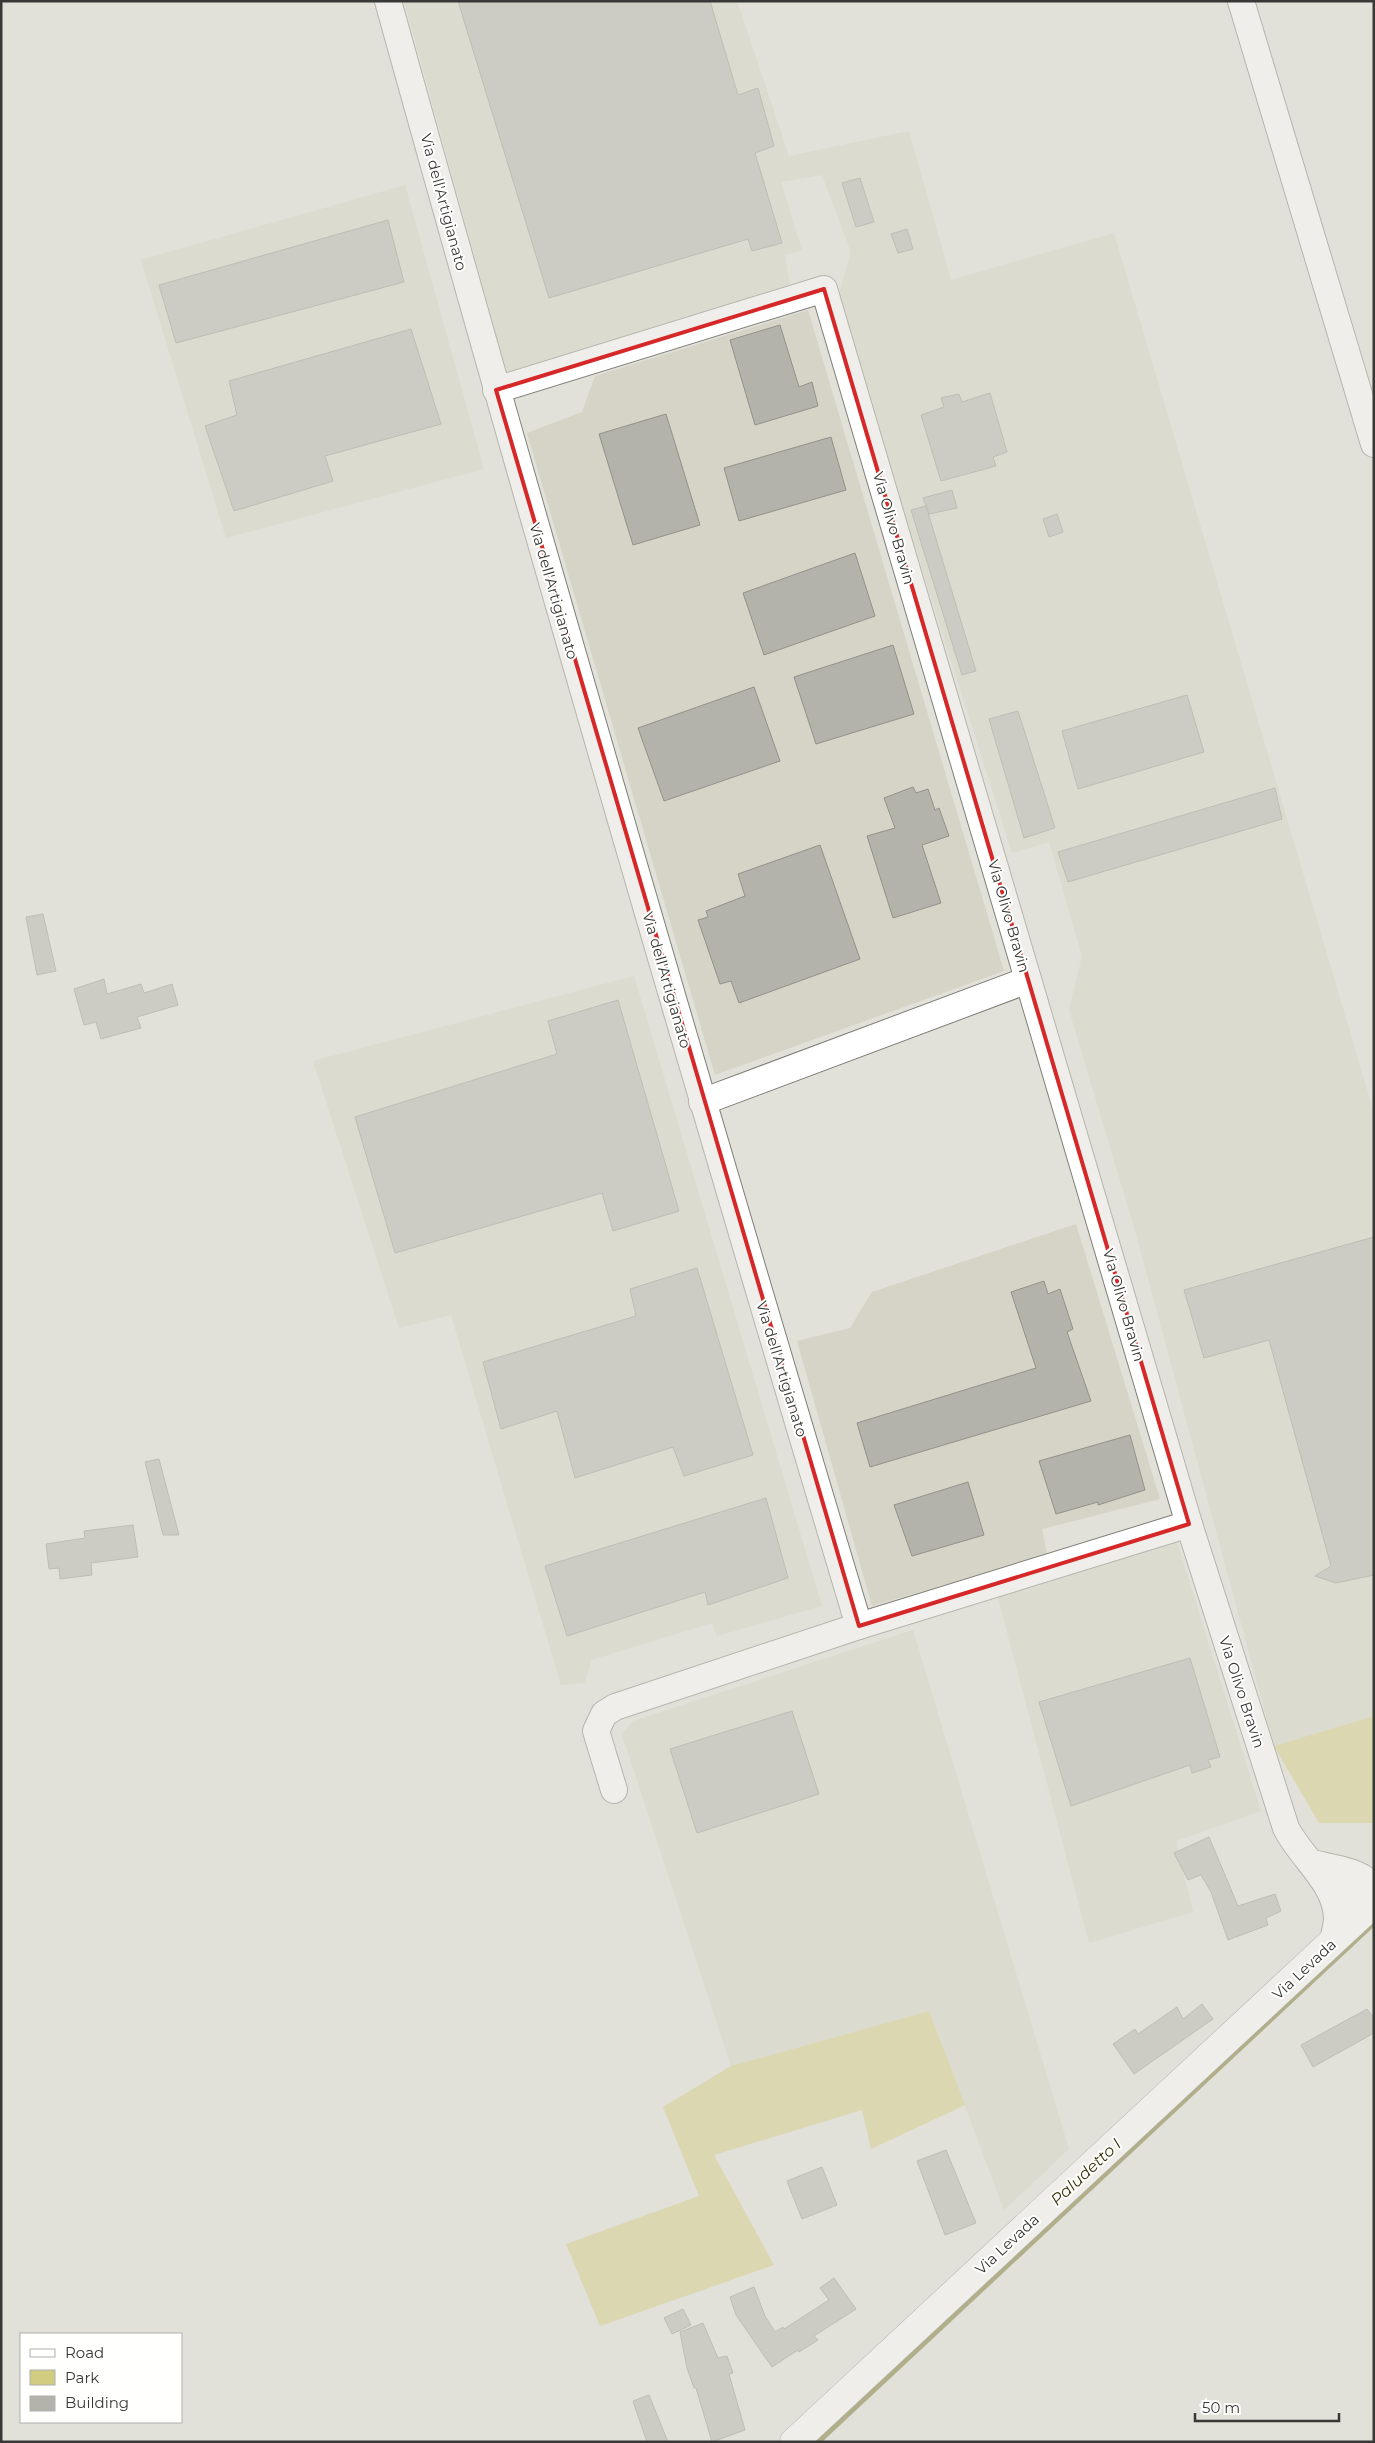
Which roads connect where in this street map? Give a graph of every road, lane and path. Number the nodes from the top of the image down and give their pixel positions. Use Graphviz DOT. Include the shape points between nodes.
graph roads {
  1 [pos="388,1"];
  2 [pos="1241,1"];
  3 [pos="496,390"];
  4 [pos="1374,444"];
  5 [pos="1028,980"];
  6 [pos="702,1102"];
  7 [pos="1189,1524"];
  8 [pos="859,1626"];
  9 [pos="614,1790"];
  10 [pos="1316,1870"];
  11 [pos="1362,1870"];
  12 [pos="1374,1887"];
  13 [pos="1374,1903"];
  14 [pos="1333,1942"];
  15 [pos="794,2442"];
  1 -- 3 [label="street, Via dell'Artigianato"];
  2 -- 4 [label="street"];
  3 -- 5 [label="street, Via Olivo Bravin" via="824,289"];
  3 -- 6 [label="street, Via dell'Artigianato"];
  5 -- 6 [label="street"];
  5 -- 7 [label="street, Via Olivo Bravin"];
  6 -- 8 [label="street, Via dell'Artigianato"];
  7 -- 8 [label="street"];
  7 -- 10 [label="street, Via Olivo Bravin" via="1286,1828 1294,1844"];
  8 -- 9 [label="street" via="616,1707 604,1714 596,1731"];
  10 -- 11 [label="street"];
  10 -- 13 [label="street" via="1332,1888"];
  10 -- 14 [label="street" via="1332,1900 1337,1918"];
  11 -- 12 [label="street"];
  13 -- 14 [label="main road, Via Levada"];
  14 -- 15 [label="main road, Via Levada"];
}
